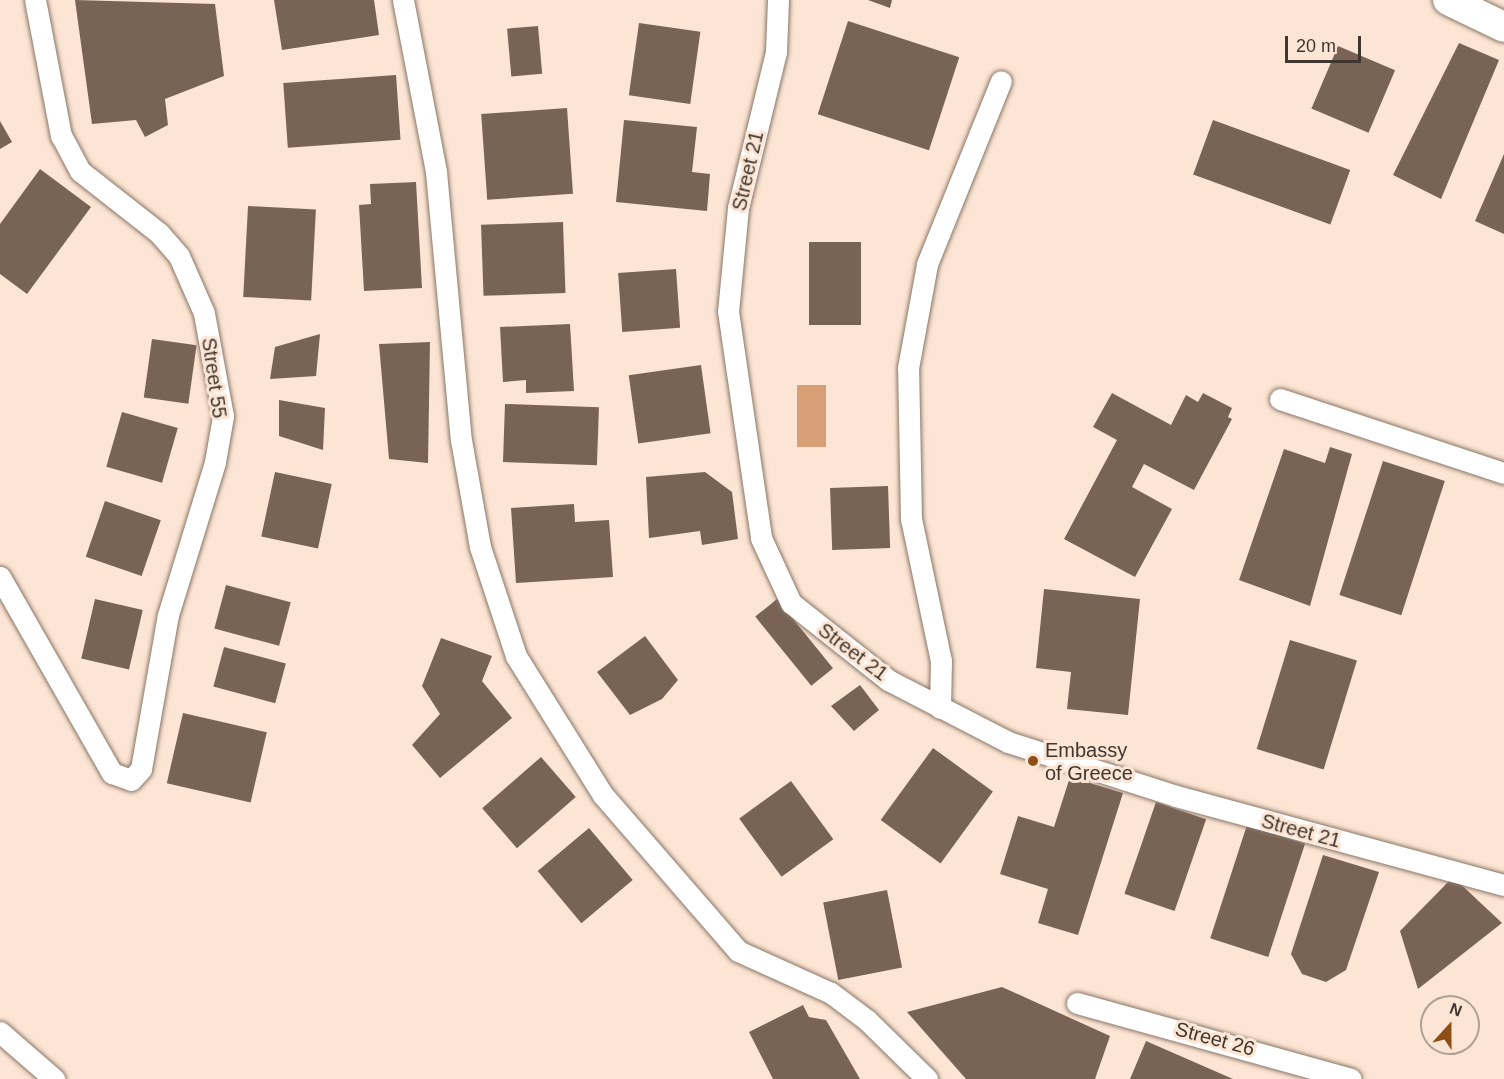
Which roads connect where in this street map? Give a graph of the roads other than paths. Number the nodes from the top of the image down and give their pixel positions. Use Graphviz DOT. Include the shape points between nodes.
graph roads {
  1 [pos="35,0"];
  2 [pos="402,0"];
  3 [pos="778,0"];
  4 [pos="1448,0"];
  5 [pos="1504,27"];
  6 [pos="1000,81"];
  7 [pos="1280,399"];
  8 [pos="1504,473"];
  9 [pos="0,578"];
  10 [pos="940,708"];
  11 [pos="1504,885"];
  12 [pos="1077,1003"];
  13 [pos="0,1032"];
  14 [pos="54,1079"];
  15 [pos="927,1079"];
  16 [pos="1351,1079"];
  1 -- 9 [label="street, Street 55" via="61,136 80,171 159,233 179,256 204,313 223,416 215,462 168,615 141,770 132,780 112,773"];
  2 -- 15 [label="street" via="436,172 461,440 480,547 516,656 603,795 738,951 831,993 868,1021"];
  3 -- 10 [label="street, Street 21" via="776,52 738,208 728,311 761,538 791,603 888,680"];
  4 -- 5 [label="street"];
  6 -- 10 [label="street" via="927,264 908,368 911,519 942,661"];
  7 -- 8 [label="street"];
  10 -- 11 [label="street, Street 21" via="1008,742 1176,796"];
  12 -- 16 [label="street, Street 26"];
  13 -- 14 [label="street"];
}
